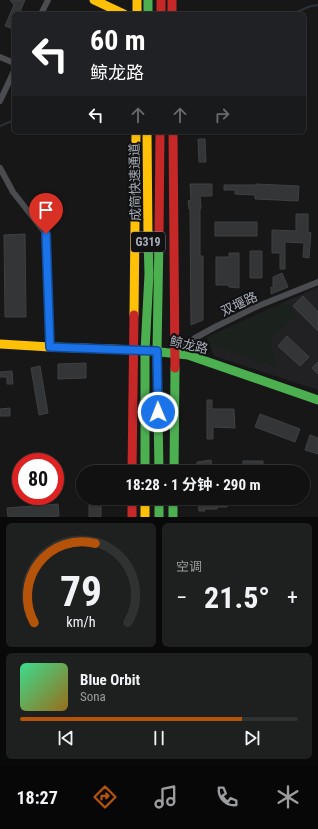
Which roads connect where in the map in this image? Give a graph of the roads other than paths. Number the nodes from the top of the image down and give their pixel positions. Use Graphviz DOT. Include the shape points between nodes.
graph roads {
  1 [pos="48,0"];
  2 [pos="94,0"];
  3 [pos="137,0"];
  4 [pos="148,0"];
  5 [pos="161,0"];
  6 [pos="172,0"];
  7 [pos="42,12"];
  8 [pos="120,12"];
  9 [pos="137,12"];
  10 [pos="148,12"];
  11 [pos="161,12"];
  12 [pos="172,12"];
  13 [pos="0,56"];
  14 [pos="12,63"];
  15 [pos="12,75"];
  16 [pos="0,101"];
  17 [pos="136,134"];
  18 [pos="147,134"];
  19 [pos="160,134"];
  20 [pos="173,134"];
  21 [pos="0,168"];
  22 [pos="318,282"];
  23 [pos="0,344"];
  24 [pos="50,347"];
  25 [pos="134,350"];
  26 [pos="145,351"];
  27 [pos="157,351"];
  28 [pos="175,354"];
  29 [pos="318,400"];
  30 [pos="132,465"];
  31 [pos="145,465"];
  32 [pos="159,465"];
  33 [pos="174,465"];
  34 [pos="132,505"];
  35 [pos="145,505"];
  36 [pos="159,505"];
  37 [pos="174,505"];
  38 [pos="132,517"];
  39 [pos="145,517"];
  40 [pos="159,517"];
  41 [pos="173,517"];
  1 -- 7 [label="street"];
  2 -- 8 [label="main road"];
  3 -- 9 [label="main road"];
  4 -- 10 [label="main road"];
  5 -- 11 [label="main road"];
  6 -- 12 [label="main road"];
  13 -- 14 [label="street"];
  15 -- 16 [label="street"];
  17 -- 25 [label="main road"];
  18 -- 26 [label="main road, 成简快速通道 / G319" via="149,274"];
  19 -- 27 [label="main road, 成简快速通道 / G319"];
  20 -- 28 [label="main road"];
  21 -- 24 [label="street" via="13,192 46,234"];
  22 -- 28 [label="street, 双堰路" via="230,320 195,338"];
  23 -- 24 [label="main road, 鲸龙路"];
  24 -- 25 [label="main road, 鲸龙路"];
  25 -- 26 [label="main road, 鲸龙路"];
  25 -- 30 [label="main road"];
  26 -- 27 [label="main road, 鲸龙路"];
  26 -- 31 [label="main road, G319"];
  27 -- 28 [label="main road, 鲸龙路"];
  27 -- 32 [label="main road, G319"];
  28 -- 29 [label="main road, 鲸龙路" via="188,355"];
  28 -- 33 [label="main road"];
  34 -- 38 [label="main road"];
  35 -- 39 [label="main road"];
  36 -- 40 [label="main road"];
  37 -- 41 [label="main road"];
}
